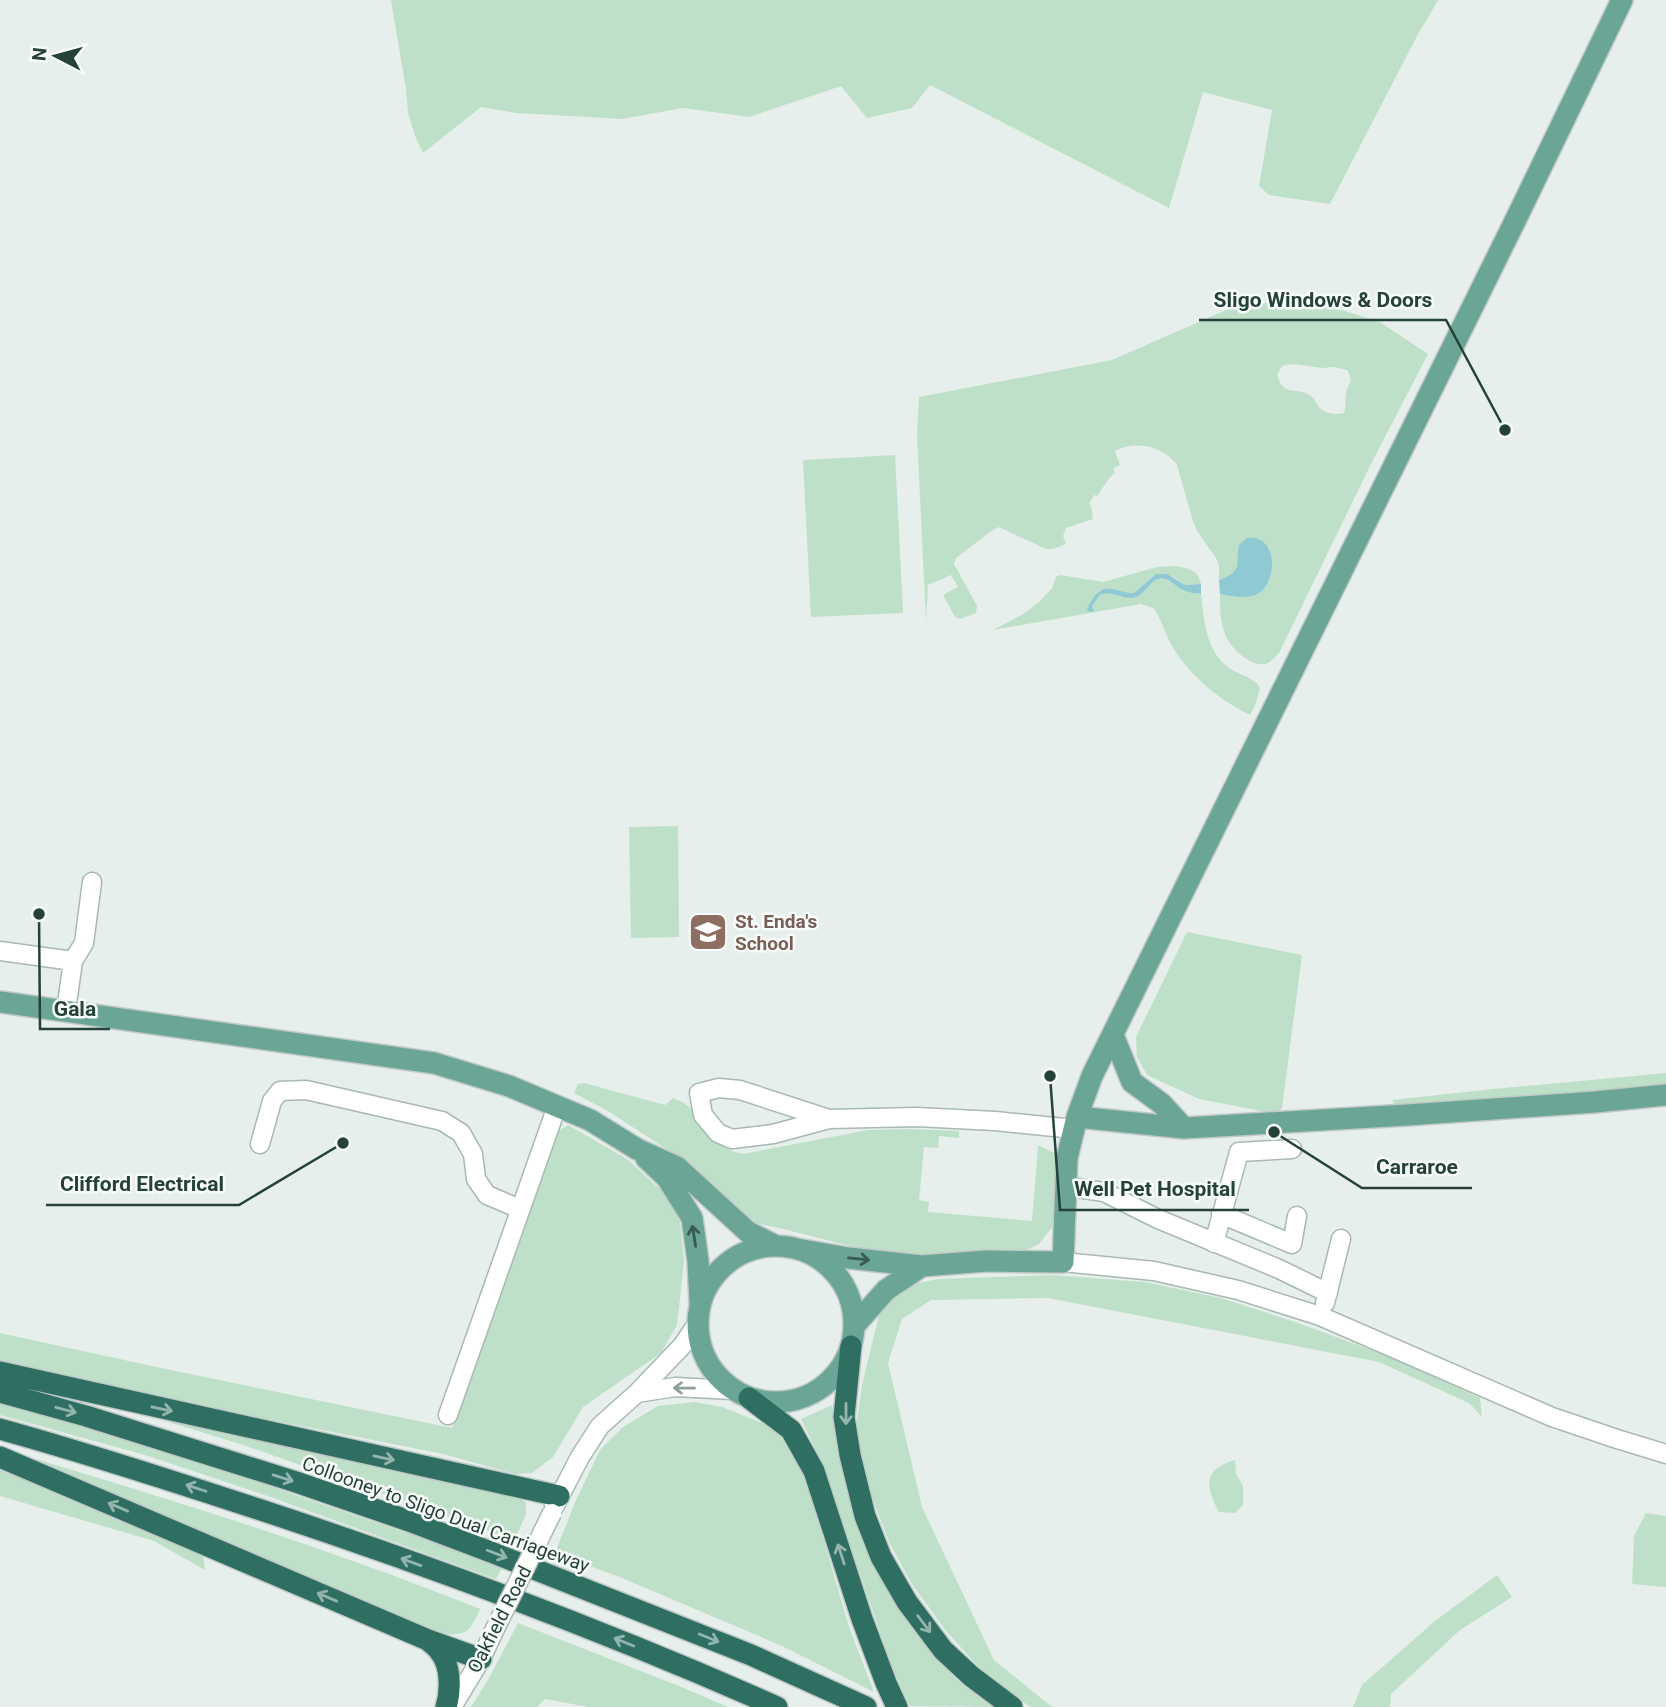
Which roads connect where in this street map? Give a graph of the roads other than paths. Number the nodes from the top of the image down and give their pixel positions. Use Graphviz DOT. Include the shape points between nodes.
graph roads {
  1 [pos="1622,0"];
  2 [pos="92,882"];
  3 [pos="0,951"];
  4 [pos="73,961"];
  5 [pos="0,1002"];
  6 [pos="66,1010"];
  7 [pos="1113,1035"];
  8 [pos="1666,1095"];
  9 [pos="557,1106"];
  10 [pos="829,1119"];
  11 [pos="1075,1123"];
  12 [pos="1184,1128"];
  13 [pos="260,1144"];
  14 [pos="637,1149"];
  15 [pos="1292,1149"];
  16 [pos="1067,1189"];
  17 [pos="520,1209"];
  18 [pos="1221,1214"];
  19 [pos="1297,1216"];
  20 [pos="1341,1239"];
  21 [pos="1214,1243"];
  22 [pos="787,1247"];
  23 [pos="1063,1262"];
  24 [pos="922,1266"];
  25 [pos="1328,1293"];
  26 [pos="699,1314"];
  27 [pos="1320,1316"];
  28 [pos="853,1336"];
  29 [pos="0,1372"];
  30 [pos="0,1392"];
  31 [pos="637,1393"];
  32 [pos="741,1394"];
  33 [pos="448,1415"];
  34 [pos="0,1429"];
  35 [pos="1666,1454"];
  36 [pos="0,1457"];
  37 [pos="555,1505"];
  38 [pos="428,1640"];
  39 [pos="481,1660"];
  40 [pos="446,1707"];
  41 [pos="452,1707"];
  42 [pos="777,1707"];
  43 [pos="866,1707"];
  44 [pos="897,1707"];
  45 [pos="1012,1707"];
  1 -- 7 [label="main road"];
  2 -- 4 [label="street" via="84,943"];
  3 -- 4 [label="street"];
  4 -- 6 [label="street"];
  5 -- 6 [label="main road"];
  6 -- 9 [label="main road" via="434,1063"];
  7 -- 11 [label="main road"];
  7 -- 12 [label="main road" via="1132,1082"];
  8 -- 12 [label="main road"];
  9 -- 14 [label="main road"];
  9 -- 17 [label="street"];
  10 -- 10 [label="street" via="732,1139 718,1133 703,1115 699,1093 719,1088 740,1090"];
  10 -- 11 [label="street"];
  11 -- 12 [label="main road"];
  11 -- 16 [label="main road" via="1067,1158"];
  13 -- 17 [label="street" via="272,1101 280,1091 306,1090 442,1121 461,1133 473,1154 476,1179 487,1195"];
  14 -- 22 [label="main road" via="677,1167 748,1232"];
  26 -- 14 [label="main road, one-way" via="692,1218 667,1178"];
  15 -- 18 [label="street" via="1239,1152"];
  16 -- 21 [label="street" via="1104,1192"];
  16 -- 23 [label="main road"];
  17 -- 33 [label="street"];
  18 -- 19 [label="street" via="1292,1244"];
  18 -- 21 [label="street"];
  20 -- 25 [label="street"];
  21 -- 25 [label="street"];
  22 -- 24 [label="main road, one-way"];
  22 -- 26 [label="main road" via="755,1249 720,1269 708,1285"];
  22 -- 28 [label="main road" via="817,1257 833,1270 849,1297"];
  23 -- 24 [label="main road"];
  23 -- 27 [label="street" via="1154,1271 1238,1290"];
  24 -- 28 [label="main road" via="886,1290"];
  25 -- 27 [label="street"];
  26 -- 31 [label="street, Oakfield Road" via="682,1346"];
  26 -- 32 [label="main road" via="700,1344 708,1363"];
  27 -- 35 [label="street" via="1552,1417"];
  28 -- 32 [label="main road" via="842,1366 811,1394 770,1403"];
  28 -- 45 [label="highway, one-way" via="844,1417 865,1516 881,1557 943,1650"];
  29 -- 37 [label="highway, one-way"];
  30 -- 43 [label="highway, Collooney to Sligo Dual Carriageway, one-way" via="409,1521 751,1655"];
  32 -- 31 [label="street, one-way" via="675,1387"];
  31 -- 37 [label="street, Oakfield Road" via="600,1426"];
  44 -- 32 [label="highway, one-way" via="862,1619 814,1471 791,1430"];
  42 -- 34 [label="highway, one-way" via="595,1630 342,1537"];
  38 -- 36 [label="highway, one-way"];
  37 -- 39 [label="street, Oakfield Road, bridge"];
  38 -- 39 [label="highway"];
  38 -- 40 [label="highway" via="442,1653 449,1672"];
  39 -- 41 [label="street, Oakfield Road"];
}
